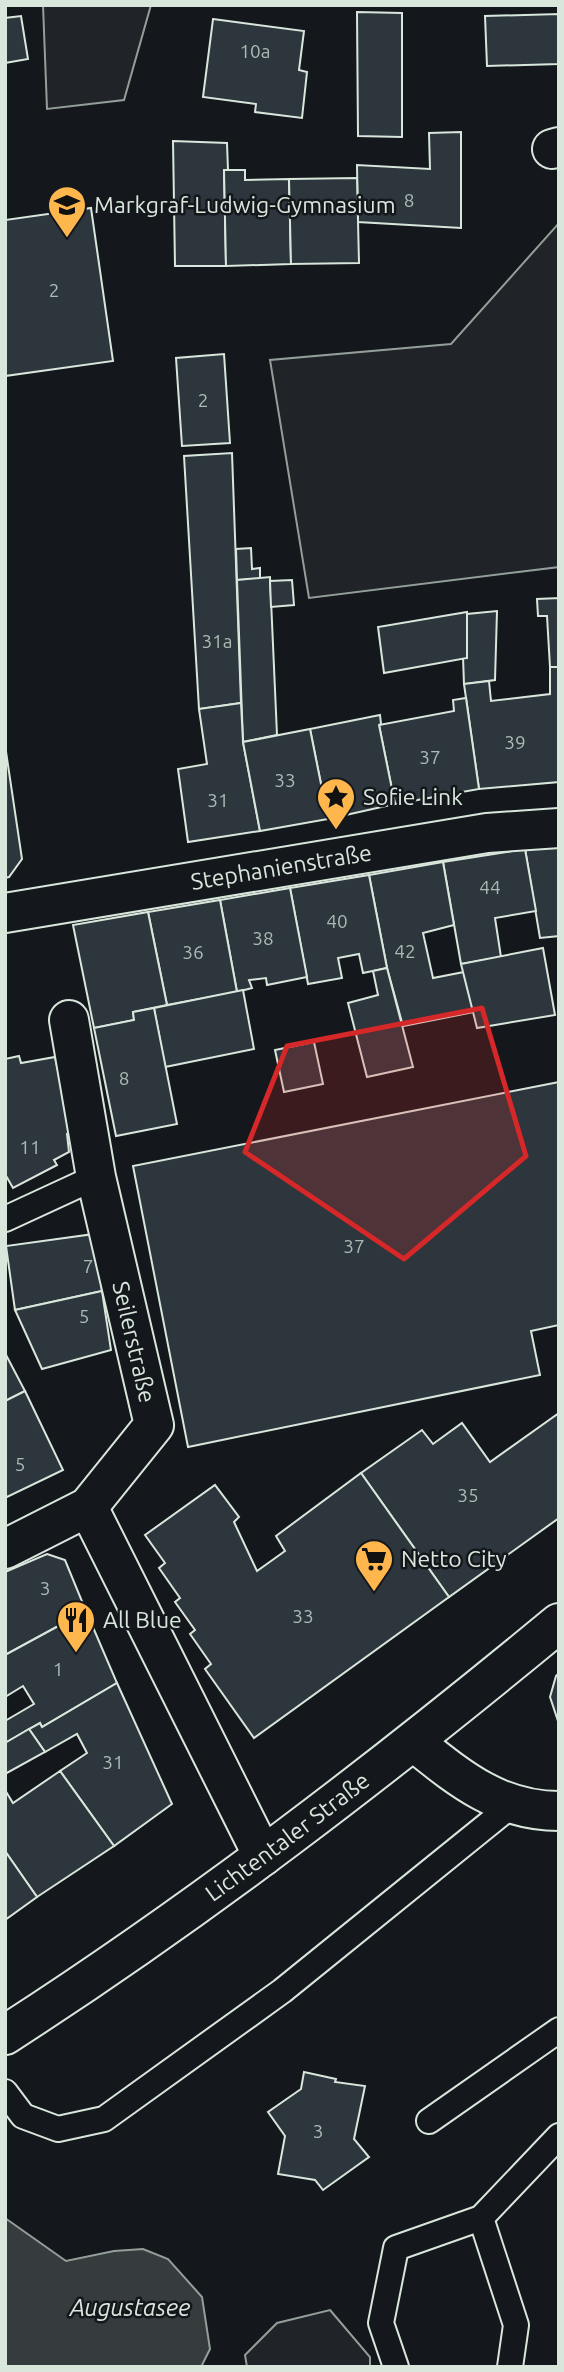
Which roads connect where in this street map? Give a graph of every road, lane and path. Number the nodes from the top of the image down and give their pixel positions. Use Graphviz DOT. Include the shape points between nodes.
graph roads {
  1 [pos="559,828"];
  2 [pos="5,913"];
  3 [pos="69,1020"];
  4 [pos="96,1177"];
  5 [pos="5,1219"];
  6 [pos="88,1507"];
  7 [pos="6,1547"];
  8 [pos="559,1623"];
  9 [pos="414,1742"];
  10 [pos="512,1805"];
  11 [pos="558,1813"];
  12 [pos="263,1856"];
  13 [pos="559,2030"];
  14 [pos="5,2035"];
  15 [pos="5,2092"];
  16 [pos="429,2120"];
  17 [pos="559,2136"];
  18 [pos="481,2218"];
  19 [pos="396,2367"];
  20 [pos="510,2367"];
  1 -- 2 [label="street, Stephanienstraße" via="488,832"];
  3 -- 4 [label="street, Seilerstraße"];
  4 -- 5 [label="lane"];
  4 -- 6 [label="street, Seilerstraße" via="154,1425"];
  6 -- 7 [label="street"];
  6 -- 12 [label="street"];
  8 -- 9 [label="street, Lichtentaler Straße"];
  9 -- 10 [label="street" via="469,1785"];
  9 -- 12 [label="street, Lichtentaler Straße"];
  10 -- 11 [label="street"];
  10 -- 15 [label="lane" via="282,1991 104,2119 58,2129 23,2116"];
  12 -- 14 [label="street, Lichtentaler Straße"];
  13 -- 16 [label="lane"];
  17 -- 18 [label="lane"];
  18 -- 19 [label="lane" via="397,2248 381,2323"];
  18 -- 20 [label="lane" via="516,2325"];
}
